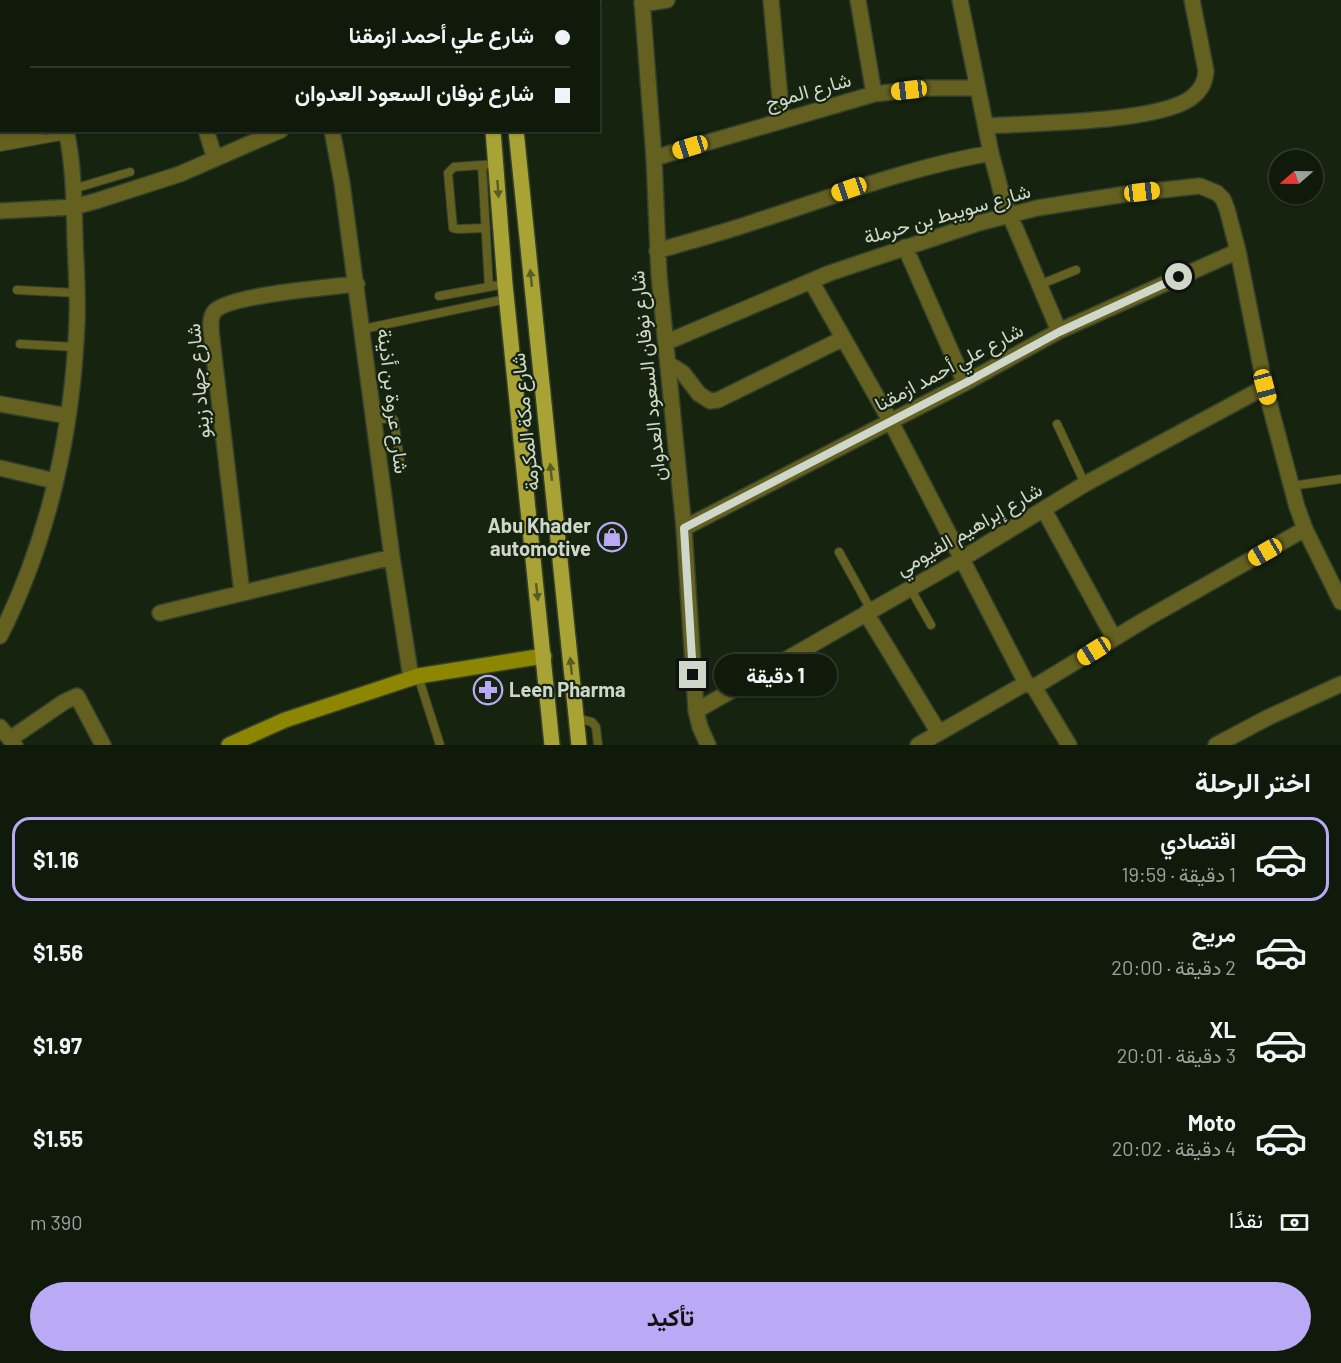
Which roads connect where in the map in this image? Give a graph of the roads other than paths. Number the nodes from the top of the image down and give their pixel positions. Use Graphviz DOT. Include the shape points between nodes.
graph roads {
  1 [pos="667,0"];
  2 [pos="771,0"];
  3 [pos="858,0"];
  4 [pos="960,0"];
  5 [pos="1192,0"];
  6 [pos="642,2"];
  7 [pos="977,88"];
  8 [pos="874,94"];
  9 [pos="782,120"];
  10 [pos="986,126"];
  11 [pos="25,132"];
  12 [pos="207,132"];
  13 [pos="274,132"];
  14 [pos="332,132"];
  15 [pos="493,132"];
  16 [pos="516,132"];
  17 [pos="66,133"];
  18 [pos="0,136"];
  19 [pos="0,147"];
  20 [pos="991,153"];
  21 [pos="654,158"];
  22 [pos="215,159"];
  23 [pos="489,164"];
  24 [pos="130,171"];
  25 [pos="73,189"];
  26 [pos="74,207"];
  27 [pos="0,211"];
  28 [pos="1009,214"];
  29 [pos="486,228"];
  30 [pos="905,247"];
  31 [pos="657,251"];
  32 [pos="1238,251"];
  33 [pos="1076,270"];
  34 [pos="811,281"];
  35 [pos="357,284"];
  36 [pos="1039,285"];
  37 [pos="17,290"];
  38 [pos="500,290"];
  39 [pos="77,293"];
  40 [pos="439,296"];
  41 [pos="363,329"];
  42 [pos="1059,332"];
  43 [pos="842,339"];
  44 [pos="667,342"];
  45 [pos="20,344"];
  46 [pos="75,348"];
  47 [pos="669,364"];
  48 [pos="965,383"];
  49 [pos="1265,387"];
  50 [pos="0,404"];
  51 [pos="68,416"];
  52 [pos="375,420"];
  53 [pos="891,422"];
  54 [pos="1056,424"];
  55 [pos="0,468"];
  56 [pos="401,468"];
  57 [pos="1341,479"];
  58 [pos="56,482"];
  59 [pos="1085,484"];
  60 [pos="1291,486"];
  61 [pos="1044,510"];
  62 [pos="684,528"];
  63 [pos="1305,529"];
  64 [pos="839,552"];
  65 [pos="392,557"];
  66 [pos="960,560"];
  67 [pos="910,588"];
  68 [pos="242,593"];
  69 [pos="1341,602"];
  70 [pos="868,612"];
  71 [pos="160,613"];
  72 [pos="931,625"];
  73 [pos="0,636"];
  74 [pos="1114,638"];
  75 [pos="544,656"];
  76 [pos="414,677"];
  77 [pos="1341,684"];
  78 [pos="1030,685"];
  79 [pos="696,711"];
  80 [pos="576,718"];
  81 [pos="0,727"];
  82 [pos="939,733"];
  83 [pos="13,743"];
  84 [pos="103,745"];
  85 [pos="229,745"];
  86 [pos="440,745"];
  87 [pos="552,745"];
  88 [pos="579,745"];
  89 [pos="598,745"];
  90 [pos="708,745"];
  91 [pos="918,745"];
  92 [pos="1069,745"];
  93 [pos="1216,745"];
  1 -- 6 [label="street"];
  2 -- 9 [label="street"];
  3 -- 8 [label="street"];
  4 -- 7 [label="street"];
  5 -- 10 [label="street" via="1206,71 1201,88 1189,99 1139,114"];
  6 -- 21 [label="street, شارع نوفان السعود العدوان"];
  7 -- 8 [label="street, شارع الموج" via="925,88"];
  7 -- 10 [label="street"];
  8 -- 9 [label="street, شارع الموج"];
  9 -- 21 [label="street, شارع الموج"];
  10 -- 20 [label="street"];
  11 -- 18 [label="street"];
  12 -- 22 [label="street"];
  13 -- 22 [label="street"];
  14 -- 35 [label="street, شارع عروة بن أذينة"];
  15 -- 23 [label="main road, شارع مكة المكرمة"];
  80 -- 16 [label="main road, شارع مكة المكرمة, one-way"];
  17 -- 19 [label="lane"];
  17 -- 25 [label="street"];
  20 -- 28 [label="street"];
  20 -- 31 [label="street" via="865,184"];
  21 -- 31 [label="street, شارع نوفان السعود العدوان"];
  22 -- 26 [label="street" via="150,185"];
  23 -- 29 [label="lane"];
  23 -- 29 [label="lane" via="454,167 448,173 453,228"];
  23 -- 38 [label="main road, شارع مكة المكرمة, one-way"];
  24 -- 25 [label="lane"];
  25 -- 26 [label="street"];
  26 -- 27 [label="street"];
  26 -- 39 [label="street"];
  28 -- 30 [label="street, شارع سويبط بن حرملة"];
  28 -- 32 [label="street, شارع سويبط بن حرملة" via="1200,186 1223,199"];
  28 -- 36 [label="street"];
  29 -- 38 [label="lane"];
  30 -- 34 [label="street, شارع سويبط بن حرملة"];
  30 -- 48 [label="street"];
  31 -- 44 [label="street, شارع نوفان السعود العدوان"];
  32 -- 42 [label="street, شارع علي أحمد ازمقنا"];
  32 -- 49 [label="street, شارع سويبط بن حرملة"];
  33 -- 36 [label="lane"];
  34 -- 43 [label="street"];
  34 -- 44 [label="street, شارع سويبط بن حرملة"];
  35 -- 41 [label="street, شارع عروة بن أذينة"];
  35 -- 68 [label="street, شارع جهاد زينو" via="229,302 213,312 210,322"];
  36 -- 42 [label="street"];
  37 -- 39 [label="lane"];
  38 -- 40 [label="lane"];
  38 -- 41 [label="lane"];
  38 -- 75 [label="main road, شارع مكة المكرمة, one-way"];
  39 -- 46 [label="street"];
  41 -- 52 [label="street, شارع عروة بن أذينة"];
  42 -- 48 [label="street, شارع علي أحمد ازمقنا"];
  43 -- 47 [label="street" via="718,400 710,401 699,394"];
  43 -- 53 [label="street"];
  44 -- 47 [label="street, شارع نوفان السعود العدوان"];
  45 -- 46 [label="lane"];
  46 -- 51 [label="street"];
  47 -- 62 [label="street, شارع نوفان السعود العدوان"];
  48 -- 53 [label="street, شارع علي أحمد ازمقنا"];
  49 -- 59 [label="street, شارع إبراهيم الفيومي"];
  49 -- 60 [label="street, شارع سويبط بن حرملة"];
  50 -- 51 [label="street"];
  51 -- 58 [label="street"];
  52 -- 56 [label="lane" via="394,420"];
  52 -- 65 [label="street, شارع عروة بن أذينة"];
  53 -- 62 [label="street, شارع علي أحمد ازمقنا"];
  53 -- 66 [label="street"];
  54 -- 59 [label="lane"];
  55 -- 58 [label="street"];
  57 -- 60 [label="lane"];
  58 -- 73 [label="street" via="33,561"];
  59 -- 61 [label="street, شارع إبراهيم الفيومي"];
  60 -- 63 [label="street, شارع سويبط بن حرملة"];
  61 -- 66 [label="street, شارع إبراهيم الفيومي"];
  61 -- 74 [label="street"];
  62 -- 79 [label="street, شارع نوفان السعود العدوان"];
  63 -- 69 [label="street, شارع سويبط بن حرملة"];
  63 -- 74 [label="street"];
  64 -- 70 [label="lane"];
  65 -- 68 [label="street"];
  65 -- 76 [label="street, شارع عروة بن أذينة"];
  66 -- 67 [label="street, شارع إبراهيم الفيومي"];
  66 -- 78 [label="street"];
  67 -- 70 [label="street, شارع إبراهيم الفيومي"];
  67 -- 72 [label="lane"];
  68 -- 71 [label="street"];
  70 -- 79 [label="street, شارع إبراهيم الفيومي"];
  70 -- 82 [label="street"];
  74 -- 78 [label="street"];
  75 -- 76 [label="street"];
  75 -- 87 [label="main road, شارع مكة المكرمة"];
  76 -- 85 [label="street" via="285,720"];
  76 -- 86 [label="lane"];
  77 -- 93 [label="street"];
  78 -- 82 [label="street"];
  78 -- 92 [label="street"];
  79 -- 90 [label="street, شارع نوفان السعود العدوان"];
  80 -- 88 [label="main road, شارع مكة المكرمة"];
  80 -- 89 [label="lane" via="592,722"];
  81 -- 83 [label="street"];
  82 -- 91 [label="street"];
  83 -- 84 [label="street" via="64,702 78,696"];
}
